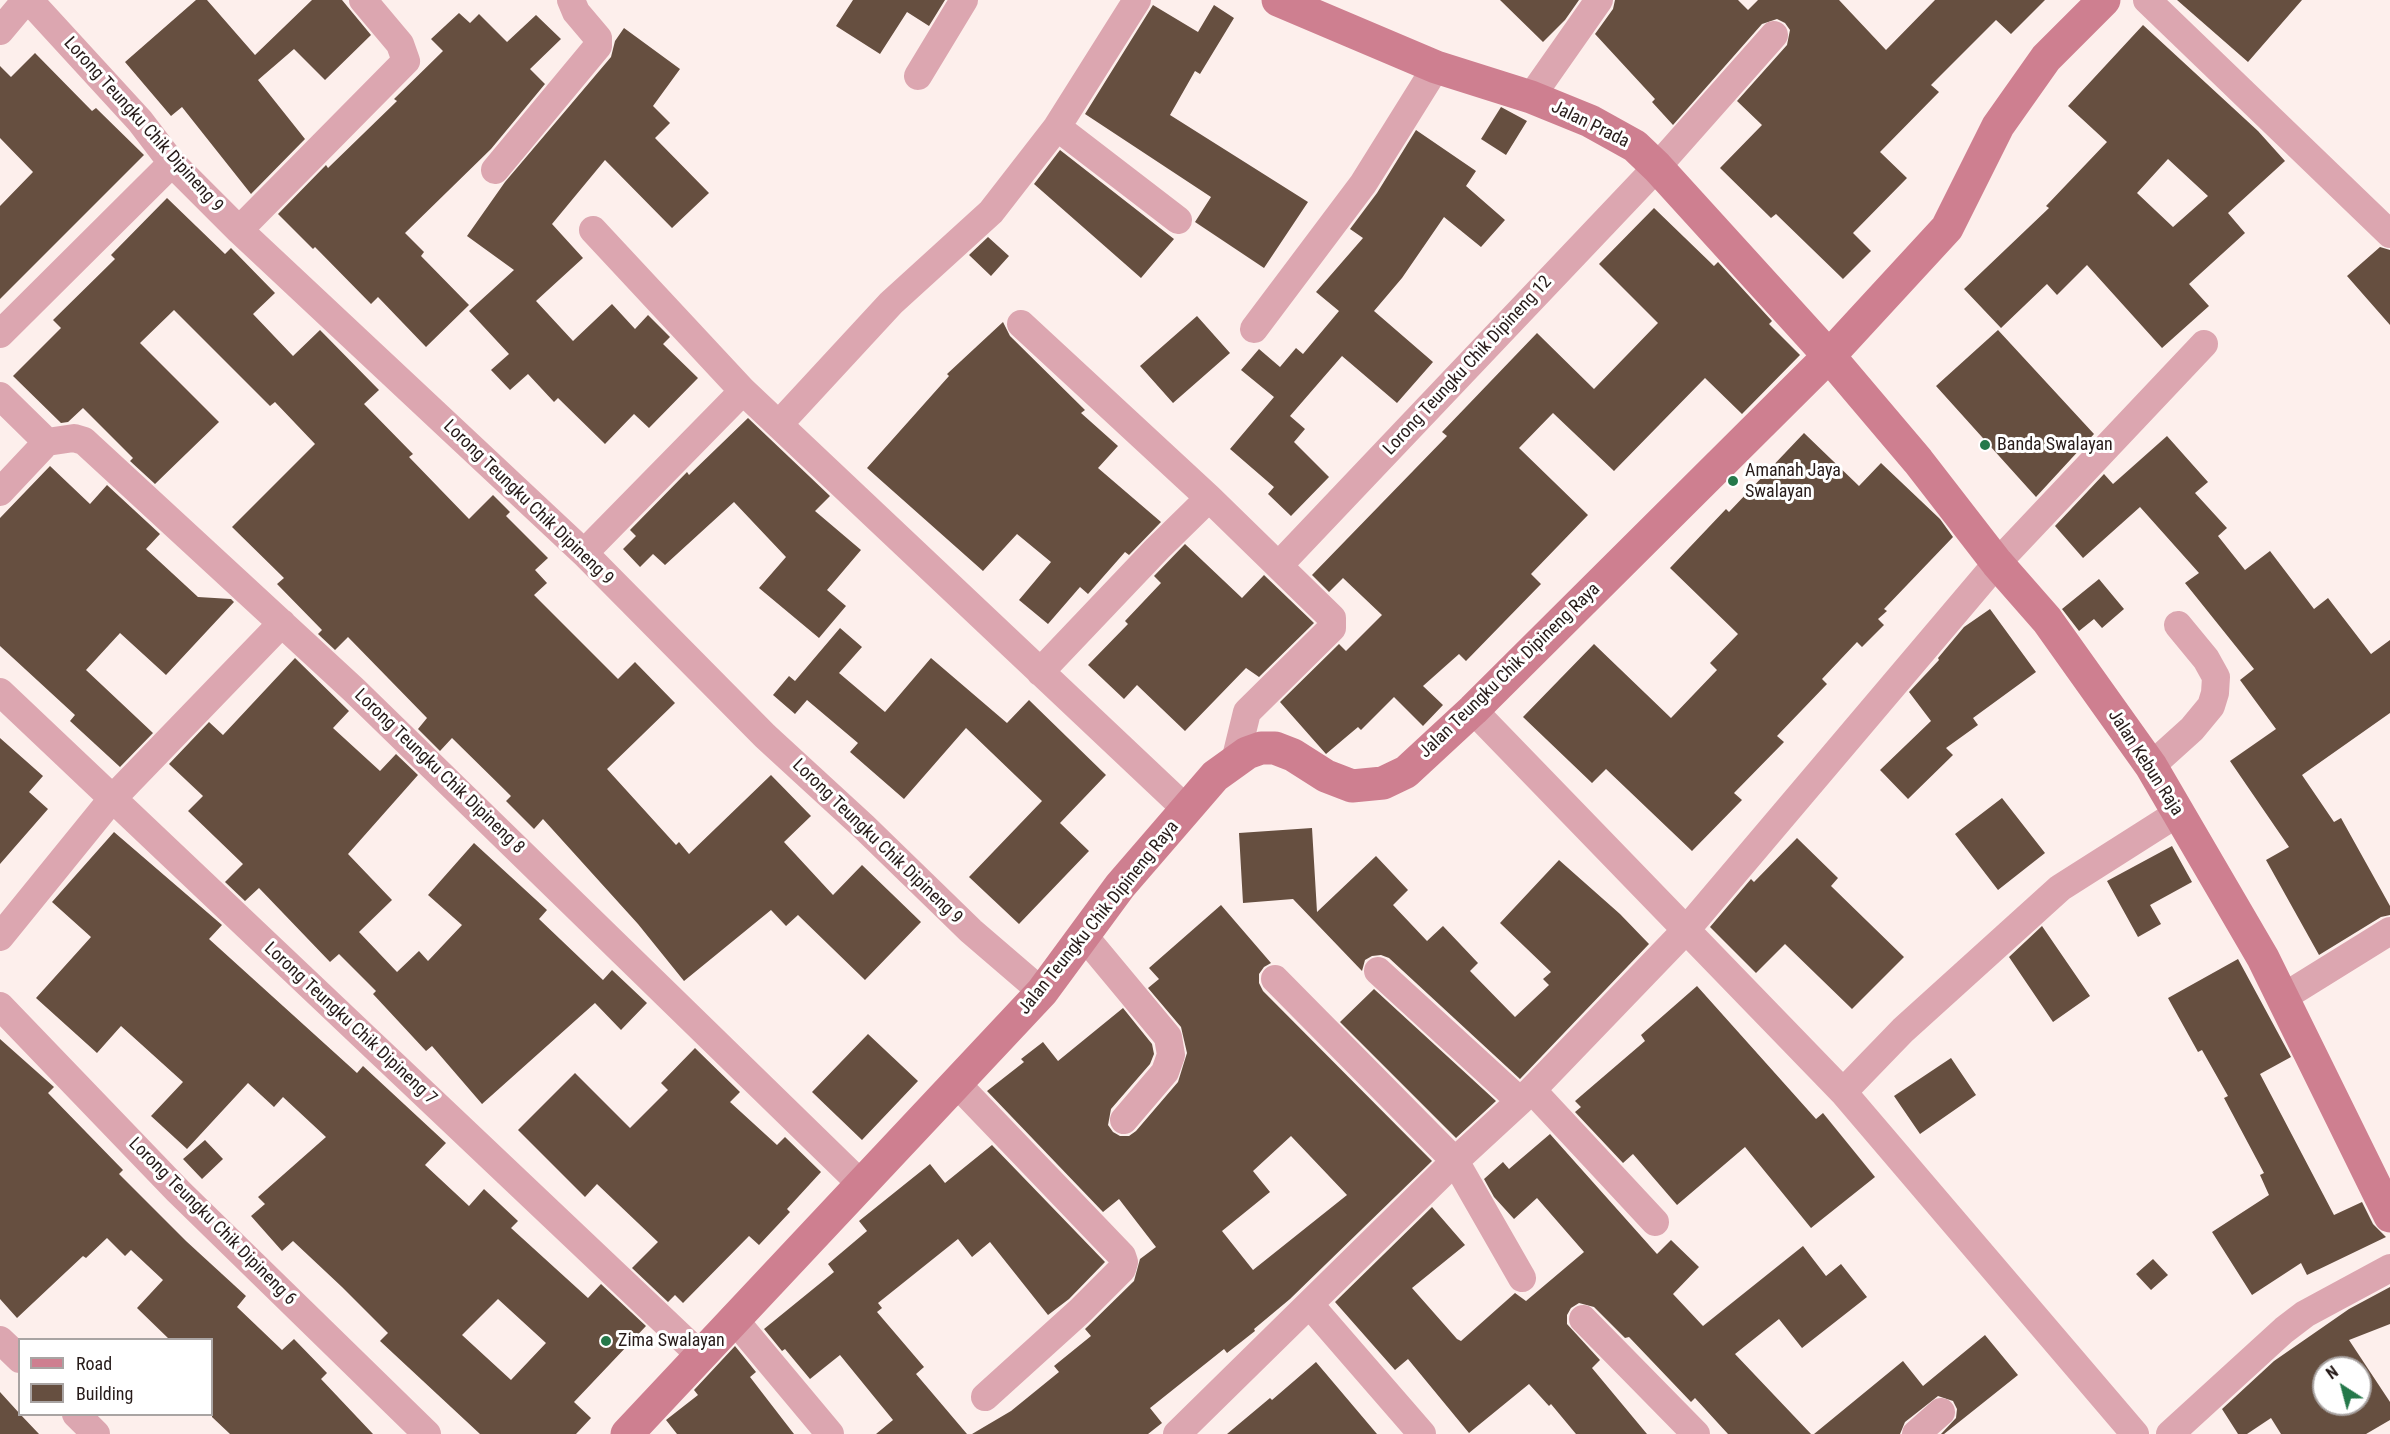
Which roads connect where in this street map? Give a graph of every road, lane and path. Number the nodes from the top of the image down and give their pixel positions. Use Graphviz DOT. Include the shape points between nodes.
graph roads {
  1 [pos="27,0"];
  2 [pos="363,0"];
  3 [pos="571,0"];
  4 [pos="964,0"];
  5 [pos="1137,0"];
  6 [pos="1278,0"];
  7 [pos="1599,0"];
  8 [pos="2104,0"];
  9 [pos="2147,0"];
  10 [pos="0,30"];
  11 [pos="1774,35"];
  12 [pos="1436,67"];
  13 [pos="918,76"];
  14 [pos="1531,97"];
  15 [pos="1057,127"];
  16 [pos="172,163"];
  17 [pos="1657,167"];
  18 [pos="495,170"];
  19 [pos="1178,220"];
  20 [pos="239,230"];
  21 [pos="593,230"];
  22 [pos="2390,234"];
  23 [pos="1021,324"];
  24 [pos="1254,330"];
  25 [pos="0,334"];
  26 [pos="2204,344"];
  27 [pos="1829,356"];
  28 [pos="743,391"];
  29 [pos="0,396"];
  30 [pos="780,423"];
  31 [pos="47,442"];
  32 [pos="0,492"];
  33 [pos="1209,498"];
  34 [pos="584,553"];
  35 [pos="1996,563"];
  36 [pos="1280,564"];
  37 [pos="282,623"];
  38 [pos="2178,625"];
  39 [pos="1040,672"];
  40 [pos="0,692"];
  41 [pos="1473,710"];
  42 [pos="1235,760"];
  43 [pos="2151,766"];
  44 [pos="112,799"];
  45 [pos="1187,810"];
  46 [pos="2178,813"];
  47 [pos="1686,930"];
  48 [pos="2390,931"];
  49 [pos="1084,936"];
  50 [pos="0,937"];
  51 [pos="1378,971"];
  52 [pos="1275,979"];
  53 [pos="1042,992"];
  54 [pos="2282,998"];
  55 [pos="0,1006"];
  56 [pos="957,1084"];
  57 [pos="1843,1092"];
  58 [pos="1526,1095"];
  59 [pos="1124,1120"];
  60 [pos="1455,1161"];
  61 [pos="861,1184"];
  62 [pos="2390,1216"];
  63 [pos="1654,1222"];
  64 [pos="2390,1268"];
  65 [pos="1522,1278"];
  66 [pos="1310,1305"];
  67 [pos="733,1318"];
  68 [pos="1583,1319"];
  69 [pos="0,1340"];
  70 [pos="700,1355"];
  71 [pos="18,1357"];
  72 [pos="985,1397"];
  73 [pos="1941,1412"];
  74 [pos="78,1416"];
  75 [pos="96,1434"];
  76 [pos="427,1434"];
  77 [pos="627,1434"];
  78 [pos="830,1434"];
  79 [pos="1177,1434"];
  80 [pos="1422,1434"];
  81 [pos="1696,1434"];
  82 [pos="1916,1434"];
  83 [pos="2135,1434"];
  84 [pos="2170,1434"];
  1 -- 10 [label="street"];
  1 -- 16 [label="street, Lorong Teungku Chik Dipineng 9" via="140,121"];
  2 -- 20 [label="street" via="400,44 406,61"];
  3 -- 18 [label="street" via="598,38 598,46"];
  4 -- 13 [label="street"];
  5 -- 15 [label="street"];
  6 -- 12 [label="street, Jalan Prada"];
  7 -- 14 [label="street"];
  8 -- 27 [label="street, Jalan Teungku Chik Dipineng Raya" via="2046,57 1998,126 1947,228"];
  9 -- 22 [label="street"];
  11 -- 17 [label="street, Lorong Teungku Chik Dipineng 12"];
  12 -- 14 [label="street, Jalan Prada"];
  12 -- 24 [label="street" via="1363,184"];
  14 -- 17 [label="street, Jalan Prada" via="1618,135"];
  15 -- 19 [label="street"];
  15 -- 30 [label="street" via="991,212 891,303"];
  16 -- 20 [label="street, Lorong Teungku Chik Dipineng 9"];
  16 -- 25 [label="street"];
  17 -- 27 [label="street, Jalan Prada"];
  17 -- 36 [label="street, Lorong Teungku Chik Dipineng 12"];
  20 -- 34 [label="street, Lorong Teungku Chik Dipineng 9"];
  21 -- 28 [label="street"];
  23 -- 33 [label="street"];
  26 -- 35 [label="street"];
  27 -- 35 [label="street, Jalan Kebun Raja" via="1918,461"];
  27 -- 41 [label="street, Jalan Teungku Chik Dipineng Raya"];
  28 -- 30 [label="street"];
  28 -- 34 [label="street"];
  29 -- 31 [label="street"];
  30 -- 39 [label="street"];
  31 -- 32 [label="street"];
  31 -- 37 [label="street, Lorong Teungku Chik Dipineng 8" via="74,438 84,441"];
  33 -- 36 [label="street"];
  33 -- 39 [label="street"];
  34 -- 53 [label="street, Lorong Teungku Chik Dipineng 9" via="765,736 971,932"];
  35 -- 43 [label="street, Jalan Kebun Raja" via="2047,620"];
  35 -- 47 [label="street"];
  36 -- 42 [label="street" via="1332,618 1332,628 1247,712"];
  37 -- 44 [label="street"];
  37 -- 61 [label="street, Lorong Teungku Chik Dipineng 8"];
  38 -- 43 [label="street" via="2216,677 2215,693 2211,706 2192,729"];
  39 -- 45 [label="street"];
  40 -- 44 [label="street, Lorong Teungku Chik Dipineng 7"];
  41 -- 42 [label="street, Jalan Teungku Chik Dipineng Raya" via="1406,772 1383,783 1352,786 1275,748 1261,748"];
  41 -- 47 [label="street"];
  42 -- 45 [label="street, Jalan Teungku Chik Dipineng Raya" via="1215,776"];
  43 -- 46 [label="street, Jalan Kebun Raja"];
  44 -- 50 [label="street"];
  44 -- 70 [label="street, Lorong Teungku Chik Dipineng 7"];
  45 -- 49 [label="street, Jalan Teungku Chik Dipineng Raya" via="1120,886"];
  46 -- 54 [label="street, Jalan Kebun Raja" via="2263,958"];
  46 -- 57 [label="street" via="2060,888 1903,1030"];
  47 -- 57 [label="street"];
  47 -- 58 [label="street"];
  48 -- 54 [label="street"];
  49 -- 53 [label="street, Jalan Teungku Chik Dipineng Raya"];
  49 -- 59 [label="street" via="1168,1037 1171,1054 1165,1072"];
  51 -- 58 [label="street"];
  52 -- 60 [label="street"];
  53 -- 56 [label="street, Jalan Teungku Chik Dipineng Raya"];
  54 -- 62 [label="street, Jalan Kebun Raja"];
  55 -- 76 [label="street, Lorong Teungku Chik Dipineng 6" via="178,1191"];
  56 -- 61 [label="street, Jalan Teungku Chik Dipineng Raya"];
  56 -- 72 [label="street" via="1124,1262 1122,1269 1080,1311"];
  57 -- 83 [label="street"];
  58 -- 60 [label="street"];
  58 -- 63 [label="street"];
  60 -- 65 [label="street"];
  60 -- 66 [label="street"];
  61 -- 67 [label="street, Jalan Teungku Chik Dipineng Raya"];
  64 -- 84 [label="street" via="2298,1319"];
  66 -- 79 [label="street"];
  66 -- 80 [label="street"];
  67 -- 70 [label="street, Jalan Teungku Chik Dipineng Raya"];
  67 -- 78 [label="street"];
  68 -- 81 [label="street"];
  69 -- 71 [label="street"];
  70 -- 77 [label="street, Jalan Teungku Chik Dipineng Raya"];
  73 -- 82 [label="street"];
  74 -- 75 [label="street"];
}
